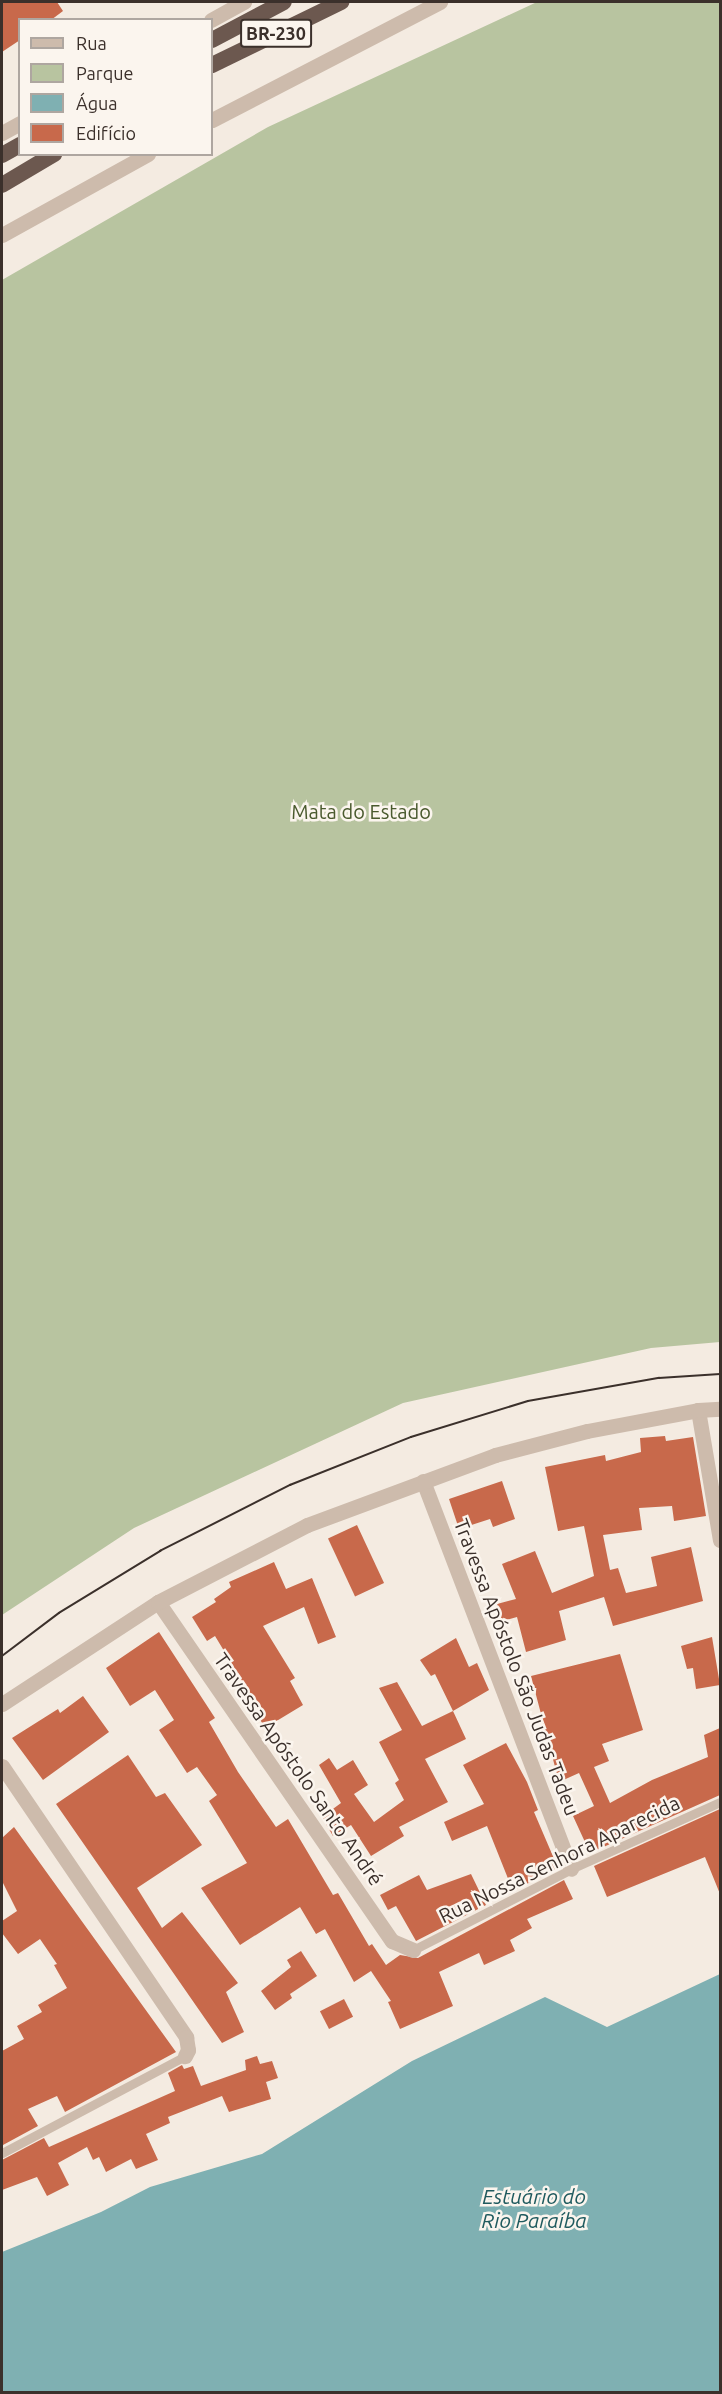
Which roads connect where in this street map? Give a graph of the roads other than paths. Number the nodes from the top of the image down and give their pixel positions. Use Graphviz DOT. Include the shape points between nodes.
graph roads {
  1 [pos="244,2"];
  2 [pos="284,2"];
  3 [pos="341,2"];
  4 [pos="440,2"];
  5 [pos="213,19"];
  6 [pos="213,39"];
  7 [pos="213,64"];
  8 [pos="213,119"];
  9 [pos="18,124"];
  10 [pos="2,133"];
  11 [pos="18,146"];
  12 [pos="2,155"];
  13 [pos="51,156"];
  14 [pos="144,156"];
  15 [pos="2,185"];
  16 [pos="2,235"];
  17 [pos="720,1409"];
  18 [pos="698,1410"];
  19 [pos="423,1481"];
  20 [pos="720,1540"];
  21 [pos="158,1602"];
  22 [pos="2,1704"];
  23 [pos="2,1766"];
  24 [pos="720,1802"];
  25 [pos="571,1869"];
  26 [pos="413,1950"];
  27 [pos="185,2056"];
  28 [pos="2,2153"];
  1 -- 5 [label="street"];
  2 -- 6 [label="highway, BR-230"];
  3 -- 7 [label="highway, BR-230"];
  4 -- 8 [label="street"];
  9 -- 10 [label="street"];
  11 -- 12 [label="highway"];
  13 -- 15 [label="highway"];
  14 -- 16 [label="street"];
  17 -- 18 [label="street"];
  18 -- 19 [label="street" via="587,1431 495,1455"];
  18 -- 20 [label="street"];
  19 -- 21 [label="street" via="308,1525"];
  19 -- 25 [label="street, Travessa Apóstolo São Judas Tadeu"];
  21 -- 22 [label="street"];
  21 -- 26 [label="street, Travessa Apóstolo Santo André" via="392,1941"];
  23 -- 27 [label="street" via="186,2037"];
  24 -- 25 [label="lane, Rua Nossa Senhora Aparecida"];
  25 -- 26 [label="lane, Rua Nossa Senhora Aparecida"];
  27 -- 28 [label="lane"];
}
